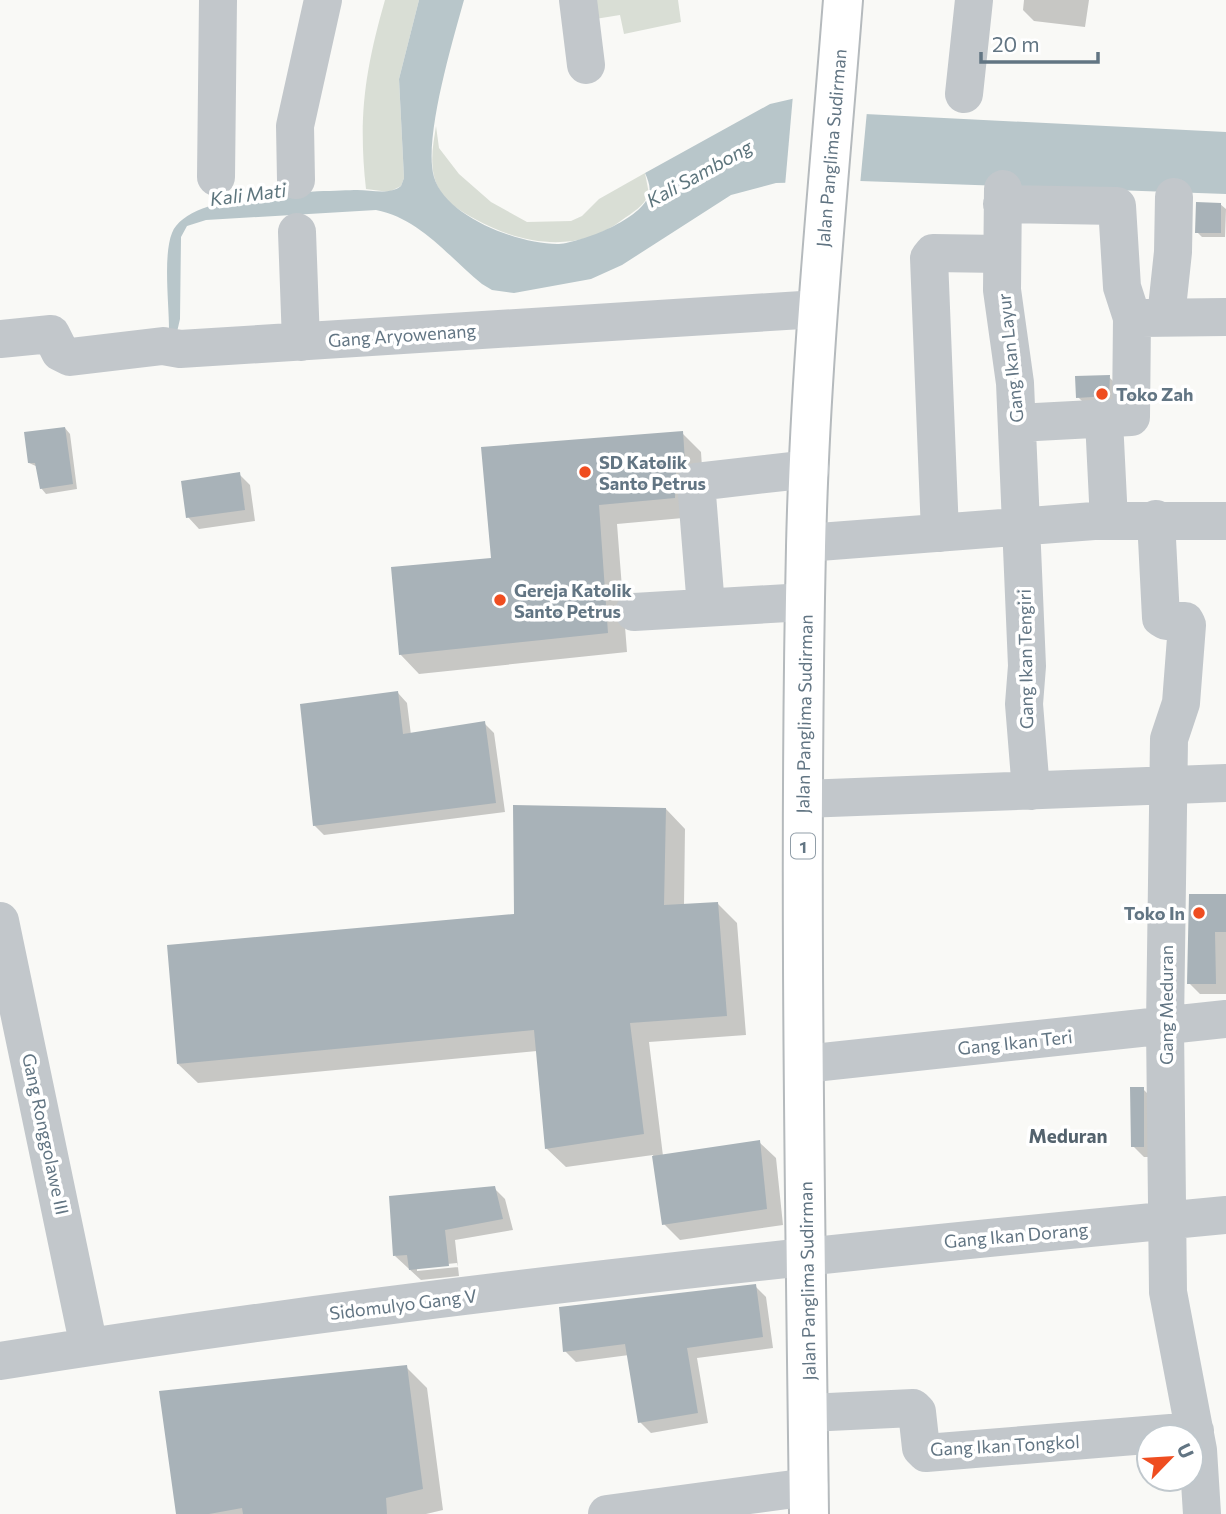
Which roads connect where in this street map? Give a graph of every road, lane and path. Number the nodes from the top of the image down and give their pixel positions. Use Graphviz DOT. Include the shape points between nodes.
graph roads {
  1 [pos="218,0"];
  2 [pos="323,0"];
  3 [pos="578,0"];
  4 [pos="843,0"];
  5 [pos="974,0"];
  6 [pos="586,65"];
  7 [pos="964,94"];
  8 [pos="216,177"];
  9 [pos="296,180"];
  10 [pos="1174,197"];
  11 [pos="297,232"];
  12 [pos="1001,254"];
  13 [pos="818,309"];
  14 [pos="1226,317"];
  15 [pos="1149,318"];
  16 [pos="0,339"];
  17 [pos="301,342"];
  18 [pos="1104,419"];
  19 [pos="1017,423"];
  20 [pos="810,469"];
  21 [pos="1156,519"];
  22 [pos="1109,521"];
  23 [pos="1226,521"];
  24 [pos="1020,527"];
  25 [pos="940,533"];
  26 [pos="806,543"];
  27 [pos="805,602"];
  28 [pos="706,607"];
  29 [pos="634,612"];
  30 [pos="1226,783"];
  31 [pos="1168,785"];
  32 [pos="1031,791"];
  33 [pos="803,799"];
  34 [pos="0,922"];
  35 [pos="1226,1020"];
  36 [pos="1165,1026"];
  37 [pos="804,1064"];
  38 [pos="1226,1215"];
  39 [pos="1167,1221"];
  40 [pos="806,1255"];
  41 [pos="89,1347"];
  42 [pos="0,1361"];
  43 [pos="808,1413"];
  44 [pos="1193,1423"];
  45 [pos="1135,1436"];
  46 [pos="1200,1493"];
  47 [pos="809,1501"];
  48 [pos="607,1514"];
  49 [pos="1202,1514"];
  1 -- 8 [label="street"];
  2 -- 9 [label="street" via="295,126"];
  3 -- 6 [label="street"];
  4 -- 13 [label="highway, Jalan Panglima Sudirman / 1"];
  5 -- 7 [label="street"];
  10 -- 15 [label="street" via="1173,252"];
  11 -- 17 [label="street"];
  12 -- 15 [label="street, Gang Ikan Layur" via="1003,196 1117,206 1122,286"];
  12 -- 19 [label="street, Gang Ikan Layur"];
  12 -- 25 [label="street" via="933,253 929,261"];
  13 -- 17 [label="street, Gang Aryowenang"];
  13 -- 20 [label="highway, Jalan Panglima Sudirman / 1"];
  14 -- 15 [label="street"];
  15 -- 18 [label="street" via="1132,416"];
  16 -- 17 [label="street, Gang Aryowenang" via="47,333 70,357 163,346"];
  18 -- 19 [label="street"];
  18 -- 22 [label="street"];
  19 -- 24 [label="street, Gang Ikan Layur"];
  20 -- 26 [label="highway, Jalan Panglima Sudirman / 1"];
  20 -- 28 [label="street" via="696,482"];
  21 -- 22 [label="street"];
  21 -- 23 [label="street"];
  21 -- 31 [label="street, Gang Meduran" via="1161,618 1187,625 1180,711 1168,739"];
  22 -- 24 [label="street"];
  24 -- 25 [label="street"];
  24 -- 32 [label="street, Gang Ikan Tengiri"];
  25 -- 26 [label="street"];
  26 -- 27 [label="highway, Jalan Panglima Sudirman / 1"];
  27 -- 28 [label="street"];
  27 -- 33 [label="highway, Jalan Panglima Sudirman / 1"];
  28 -- 29 [label="street"];
  30 -- 31 [label="street"];
  31 -- 32 [label="street"];
  31 -- 36 [label="street, Gang Meduran"];
  32 -- 33 [label="street"];
  33 -- 37 [label="highway, Jalan Panglima Sudirman / 1"];
  34 -- 41 [label="street, Gang Ronggolawe III"];
  35 -- 36 [label="street, Gang Ikan Teri"];
  36 -- 37 [label="street, Gang Ikan Teri"];
  36 -- 39 [label="street, Gang Meduran"];
  37 -- 40 [label="highway, Jalan Panglima Sudirman / 1"];
  38 -- 39 [label="street, Gang Ikan Dorang"];
  39 -- 40 [label="street, Gang Ikan Dorang"];
  39 -- 44 [label="street, Gang Meduran" via="1168,1292"];
  40 -- 41 [label="street, Sidomulyo Gang V"];
  40 -- 43 [label="highway, Jalan Panglima Sudirman / 1"];
  41 -- 42 [label="street, Sidomulyo Gang V"];
  43 -- 45 [label="street, Gang Ikan Tongkol" via="913,1408 926,1453"];
  43 -- 47 [label="highway, Jalan Panglima Sudirman / 1"];
  46 -- 49 [label="street, Gang Meduran"];
  47 -- 48 [label="street"];
}
